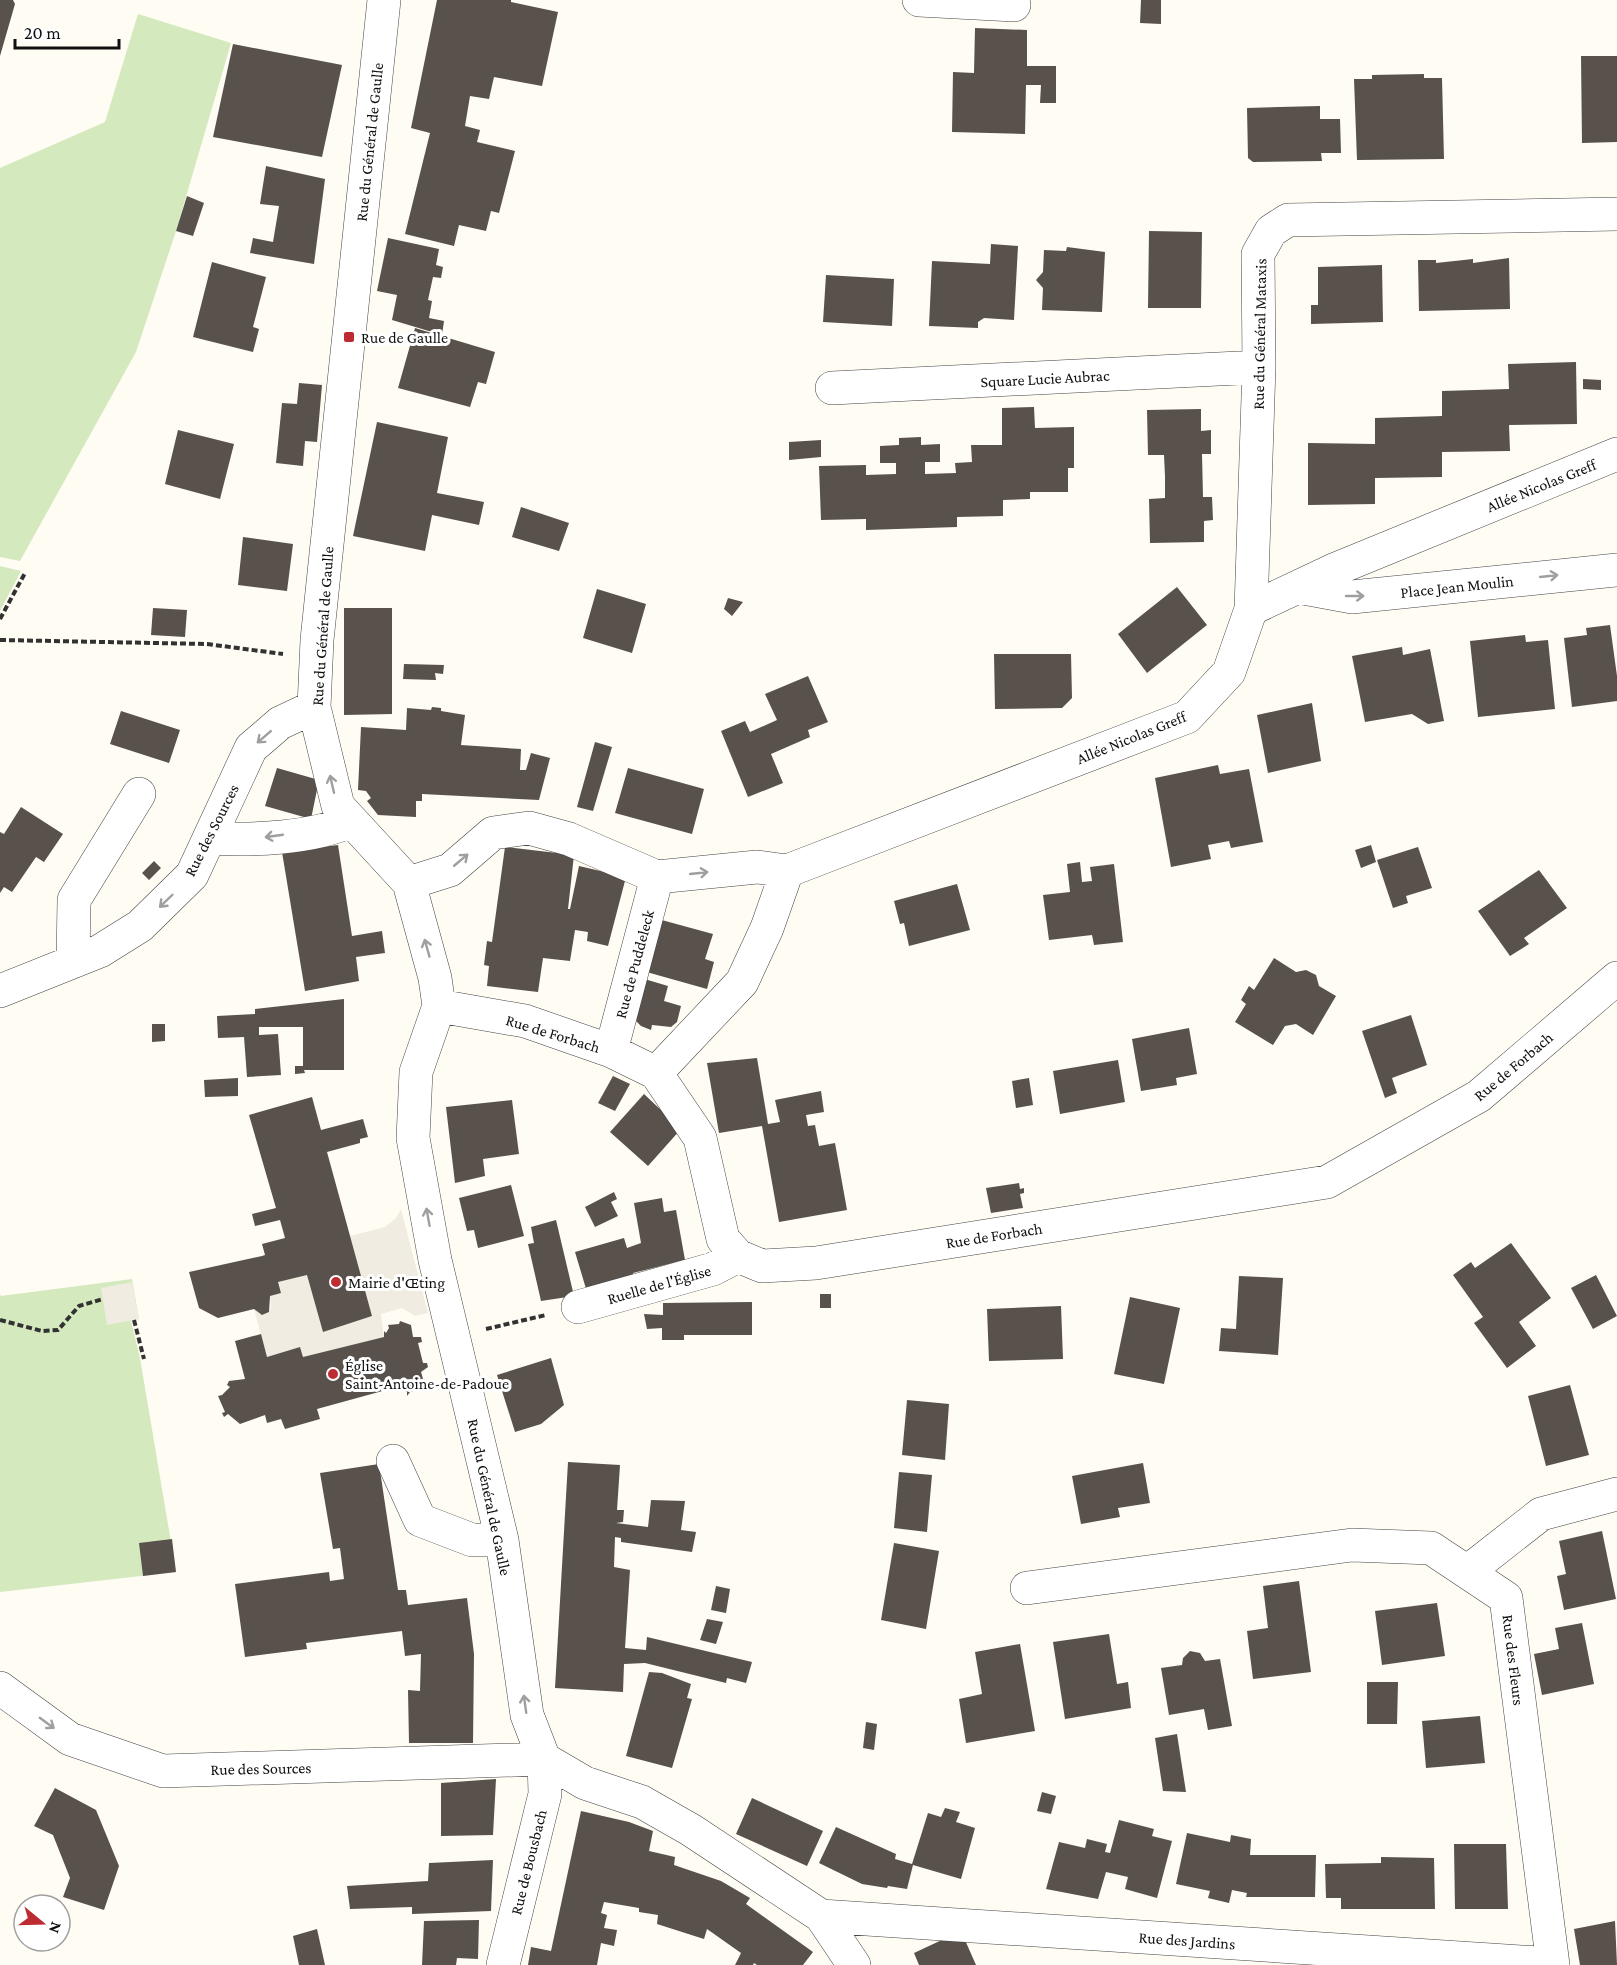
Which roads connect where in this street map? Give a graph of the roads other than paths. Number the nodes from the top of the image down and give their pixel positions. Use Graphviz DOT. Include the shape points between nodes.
graph roads {
  1 [pos="384,0"];
  2 [pos="919,0"];
  3 [pos="1014,5"];
  4 [pos="1617,214"];
  5 [pos="1259,367"];
  6 [pos="832,388"];
  7 [pos="1617,454"];
  8 [pos="1617,570"];
  9 [pos="1298,587"];
  10 [pos="1251,609"];
  11 [pos="314,706"];
  12 [pos="139,794"];
  13 [pos="351,821"];
  14 [pos="210,838"];
  15 [pos="786,871"];
  16 [pos="657,877"];
  17 [pos="408,883"];
  18 [pos="73,962"];
  19 [pos="1617,978"];
  20 [pos="0,991"];
  21 [pos="439,1005"];
  22 [pos="611,1051"];
  23 [pos="656,1073"];
  24 [pos="738,1256"];
  25 [pos="578,1307"];
  26 [pos="393,1461"];
  27 [pos="1617,1494"];
  28 [pos="502,1540"];
  29 [pos="1467,1572"];
  30 [pos="1027,1588"];
  31 [pos="0,1688"];
  32 [pos="544,1759"];
  33 [pos="821,1916"];
  34 [pos="1553,1964"];
  35 [pos="502,1965"];
  36 [pos="854,1965"];
  1 -- 11 [label="street, Rue du Général de Gaulle" via="317,640"];
  2 -- 3 [label="street"];
  4 -- 5 [label="street, Rue du Général Mataxis" via="1288,220 1271,231 1258,254"];
  5 -- 6 [label="street, Square Lucie Aubrac"];
  5 -- 10 [label="street, Rue du Général Mataxis"];
  7 -- 9 [label="street, Allée Nicolas Greff"];
  9 -- 8 [label="street, Place Jean Moulin, one-way" via="1352,597"];
  9 -- 10 [label="street, Allée Nicolas Greff"];
  10 -- 15 [label="street, Allée Nicolas Greff" via="1229,672 1187,717"];
  13 -- 11 [label="street, Rue du Général de Gaulle, one-way" via="338,806"];
  11 -- 14 [label="street, Rue des Sources, one-way" via="280,723 251,748"];
  12 -- 18 [label="street" via="74,900"];
  13 -- 14 [label="street, one-way" via="335,828 244,840"];
  13 -- 17 [label="street, Rue du Général de Gaulle"];
  14 -- 18 [label="street, Rue des Sources, one-way" via="192,875 140,926 100,951"];
  16 -- 15 [label="street, one-way" via="757,867"];
  15 -- 23 [label="street" via="767,928 742,982"];
  17 -- 16 [label="street, one-way" via="450,870 493,833 530,828 568,839"];
  16 -- 22 [label="street, Rue de Puddeleck"];
  21 -- 17 [label="street, Rue du Général de Gaulle, one-way"];
  18 -- 20 [label="street, Rue des Sources"];
  19 -- 24 [label="street, Rue de Forbach" via="1479,1096 1327,1182 816,1263 762,1266"];
  21 -- 22 [label="street, Rue de Forbach" via="525,1021"];
  28 -- 21 [label="street, Rue du Général de Gaulle, one-way" via="453,1336 423,1252 414,1138 416,1072"];
  22 -- 23 [label="street, Rue de Forbach"];
  23 -- 24 [label="street, Rue de Forbach" via="700,1138 723,1239"];
  24 -- 25 [label="street, Ruelle de l'Église" via="713,1269"];
  26 -- 28 [label="street" via="420,1520 472,1540"];
  27 -- 29 [label="street" via="1541,1514"];
  32 -- 28 [label="street, Rue du Général de Gaulle, one-way" via="527,1715"];
  29 -- 30 [label="street, Rue des Fleurs" via="1431,1548 1352,1545"];
  29 -- 34 [label="street, Rue des Fleurs" via="1506,1598"];
  31 -- 32 [label="street, Rue des Sources, one-way" via="70,1739 163,1771"];
  32 -- 33 [label="street" via="585,1783 642,1802"];
  32 -- 35 [label="street, Rue de Bousbach" via="545,1794"];
  33 -- 34 [label="street, Rue des Jardins"];
  33 -- 36 [label="street"];
}
